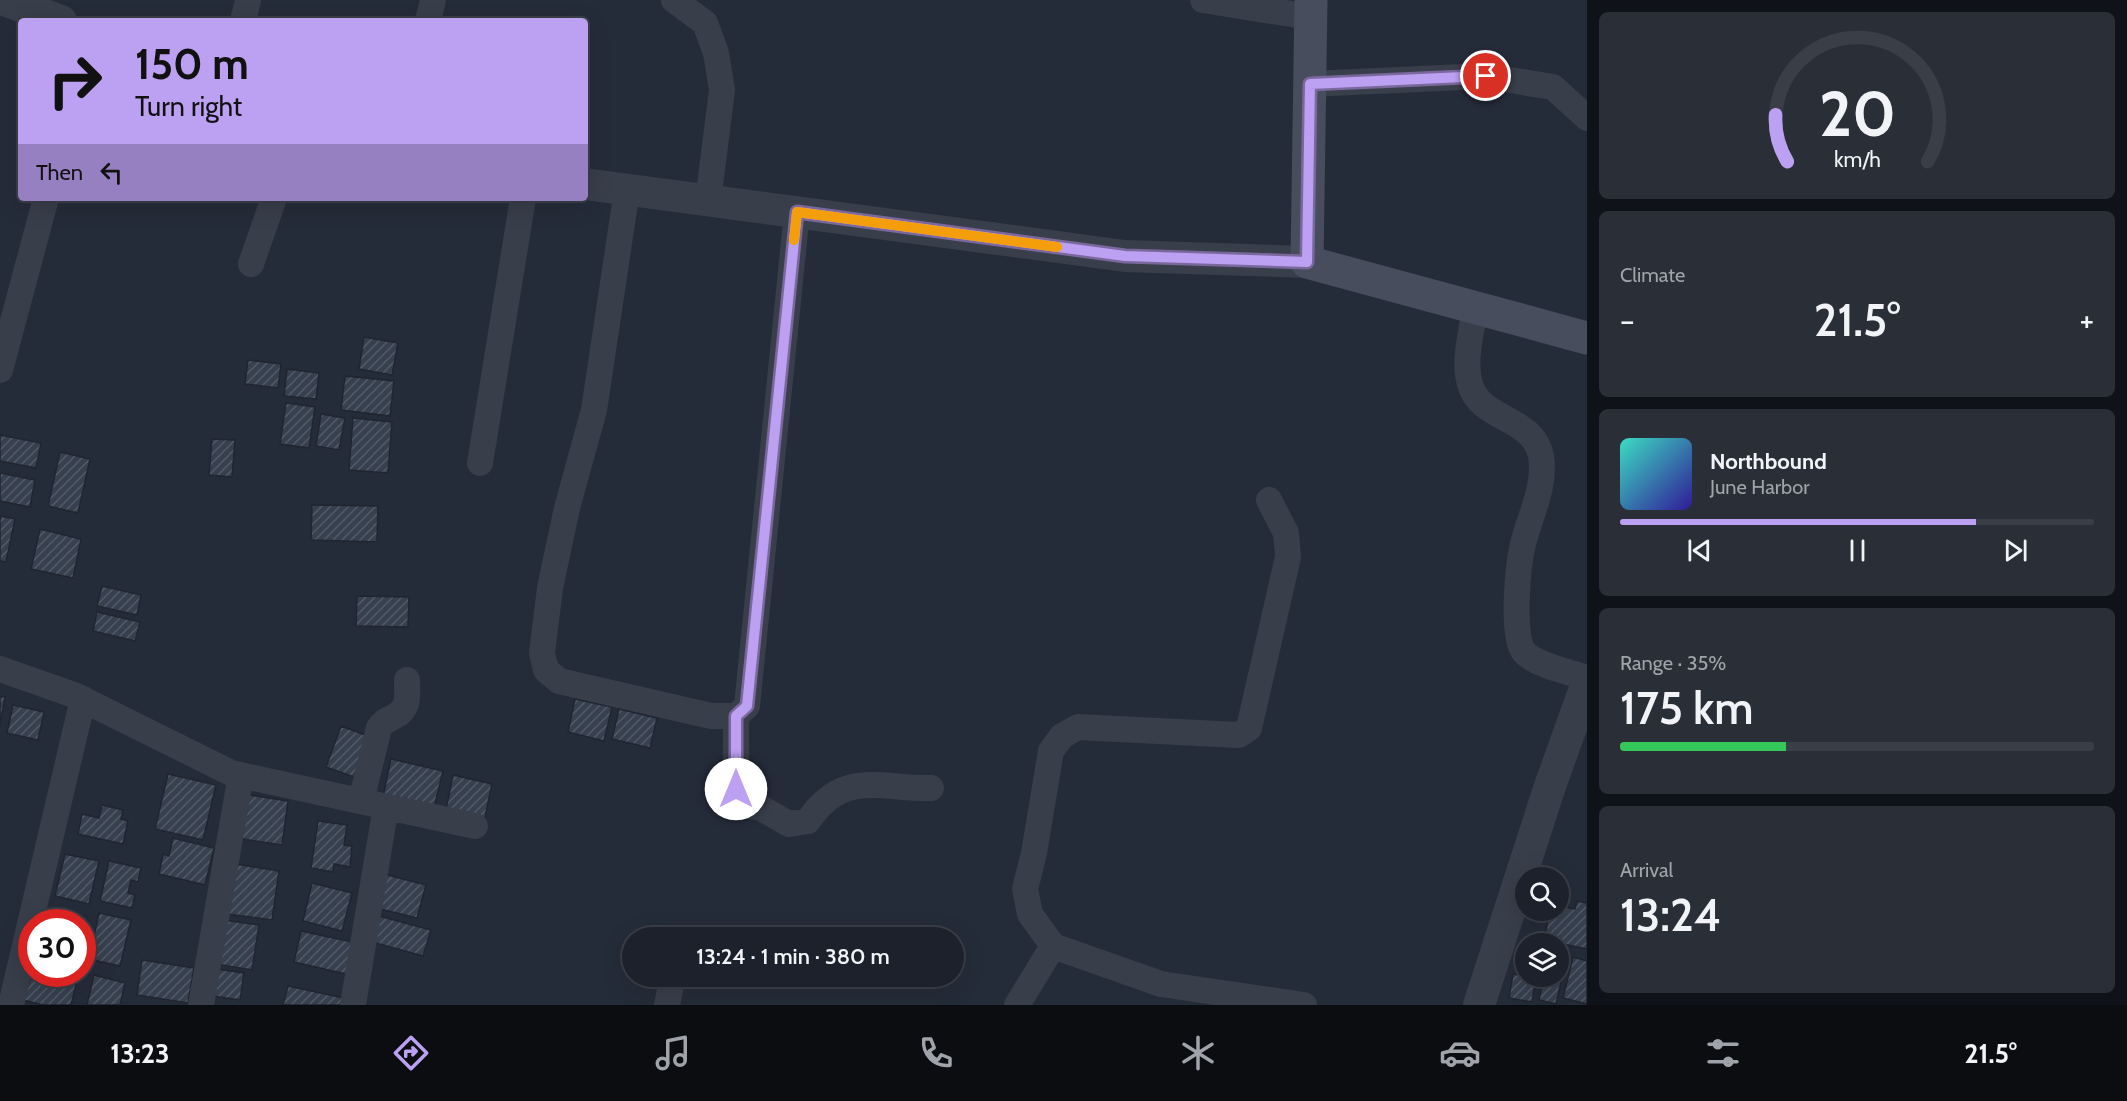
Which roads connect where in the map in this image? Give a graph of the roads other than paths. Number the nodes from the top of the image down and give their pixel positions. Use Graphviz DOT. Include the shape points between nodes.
graph roads {
  1 [pos="4,0"];
  2 [pos="248,0"];
  3 [pos="433,0"];
  4 [pos="674,0"];
  5 [pos="1203,0"];
  6 [pos="1311,8"];
  7 [pos="53,18"];
  8 [pos="244,18"];
  9 [pos="429,18"];
  10 [pos="1310,84"];
  11 [pos="1587,118"];
  12 [pos="588,184"];
  13 [pos="627,190"];
  14 [pos="45,201"];
  15 [pos="273,201"];
  16 [pos="523,201"];
  17 [pos="708,201"];
  18 [pos="797,212"];
  19 [pos="1307,262"];
  20 [pos="251,264"];
  21 [pos="1475,307"];
  22 [pos="1587,338"];
  23 [pos="0,370"];
  24 [pos="480,463"];
  25 [pos="1269,500"];
  26 [pos="0,669"];
  27 [pos="1587,678"];
  28 [pos="407,680"];
  29 [pos="1587,683"];
  30 [pos="83,699"];
  31 [pos="736,716"];
  32 [pos="241,775"];
  33 [pos="932,788"];
  34 [pos="361,801"];
  35 [pos="386,806"];
  36 [pos="476,826"];
  37 [pos="1053,946"];
  38 [pos="671,987"];
  39 [pos="1159,995"];
  40 [pos="11,1005"];
  41 [pos="201,1005"];
  42 [pos="353,1005"];
  43 [pos="667,1005"];
  44 [pos="1017,1005"];
  45 [pos="1304,1005"];
  46 [pos="1479,1005"];
  1 -- 7 [label="street"];
  2 -- 8 [label="street"];
  3 -- 9 [label="street"];
  4 -- 17 [label="street" via="705,23 716,53 722,90"];
  5 -- 6 [label="street"];
  6 -- 10 [label="main road"];
  10 -- 11 [label="street" via="1486,76 1552,87"];
  10 -- 19 [label="main road"];
  12 -- 13 [label="street"];
  13 -- 17 [label="street"];
  13 -- 31 [label="street" via="594,410 567,508 550,588 542,653 546,670 559,681 711,716"];
  14 -- 23 [label="street"];
  15 -- 20 [label="street"];
  16 -- 24 [label="street"];
  17 -- 18 [label="street"];
  18 -- 19 [label="street" via="1125,256"];
  18 -- 31 [label="street" via="747,706"];
  19 -- 21 [label="main road"];
  21 -- 22 [label="main road"];
  21 -- 27 [label="street" via="1468,363 1475,398 1530,434 1541,454 1541,484 1522,546 1516,609 1519,640 1523,651 1535,660"];
  25 -- 37 [label="street" via="1286,533 1288,557 1249,728 1239,735 1078,728 1062,736 1051,751 1025,890 1030,914"];
  26 -- 30 [label="street"];
  28 -- 34 [label="street" via="407,703 403,710 379,728"];
  29 -- 46 [label="street"];
  30 -- 32 [label="street"];
  30 -- 40 [label="street"];
  31 -- 33 [label="street" via="736,789 743,805 761,808 789,824 808,821 819,806 844,789 864,784"];
  32 -- 34 [label="street"];
  32 -- 41 [label="street"];
  34 -- 35 [label="street"];
  35 -- 36 [label="street"];
  35 -- 42 [label="street"];
  37 -- 39 [label="street"];
  37 -- 44 [label="street"];
  38 -- 43 [label="street"];
  39 -- 45 [label="street"];
}
